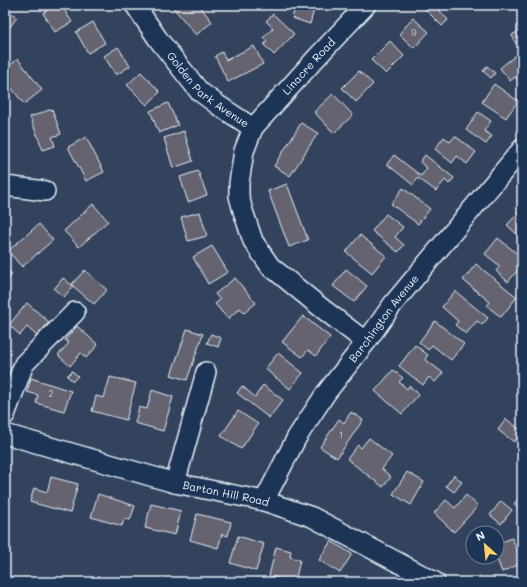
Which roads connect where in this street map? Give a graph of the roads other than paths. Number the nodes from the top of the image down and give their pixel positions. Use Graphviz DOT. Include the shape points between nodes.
graph roads {
  1 [pos="135,5"];
  2 [pos="366,5"];
  3 [pos="253,128"];
  4 [pos="522,150"];
  5 [pos="5,186"];
  6 [pos="45,191"];
  7 [pos="75,312"];
  8 [pos="366,342"];
  9 [pos="206,372"];
  10 [pos="5,415"];
  11 [pos="5,434"];
  12 [pos="175,483"];
  13 [pos="264,501"];
  14 [pos="435,582"];
  1 -- 3 [label="street, Golden Park Avenue" via="199,91"];
  2 -- 3 [label="street, Linacre Road"];
  3 -- 8 [label="street, Golden Park Avenue" via="244,150 239,196 253,241 270,266"];
  4 -- 8 [label="street, Barchington Avenue" via="393,304"];
  5 -- 6 [label="street"];
  7 -- 10 [label="street" via="24,364"];
  8 -- 13 [label="street, Barchington Avenue" via="326,393 297,437"];
  9 -- 12 [label="street"];
  11 -- 12 [label="street, Barton Hill Road"];
  12 -- 13 [label="street, Barton Hill Road"];
  13 -- 14 [label="street, Barton Hill Road" via="312,517"];
}
